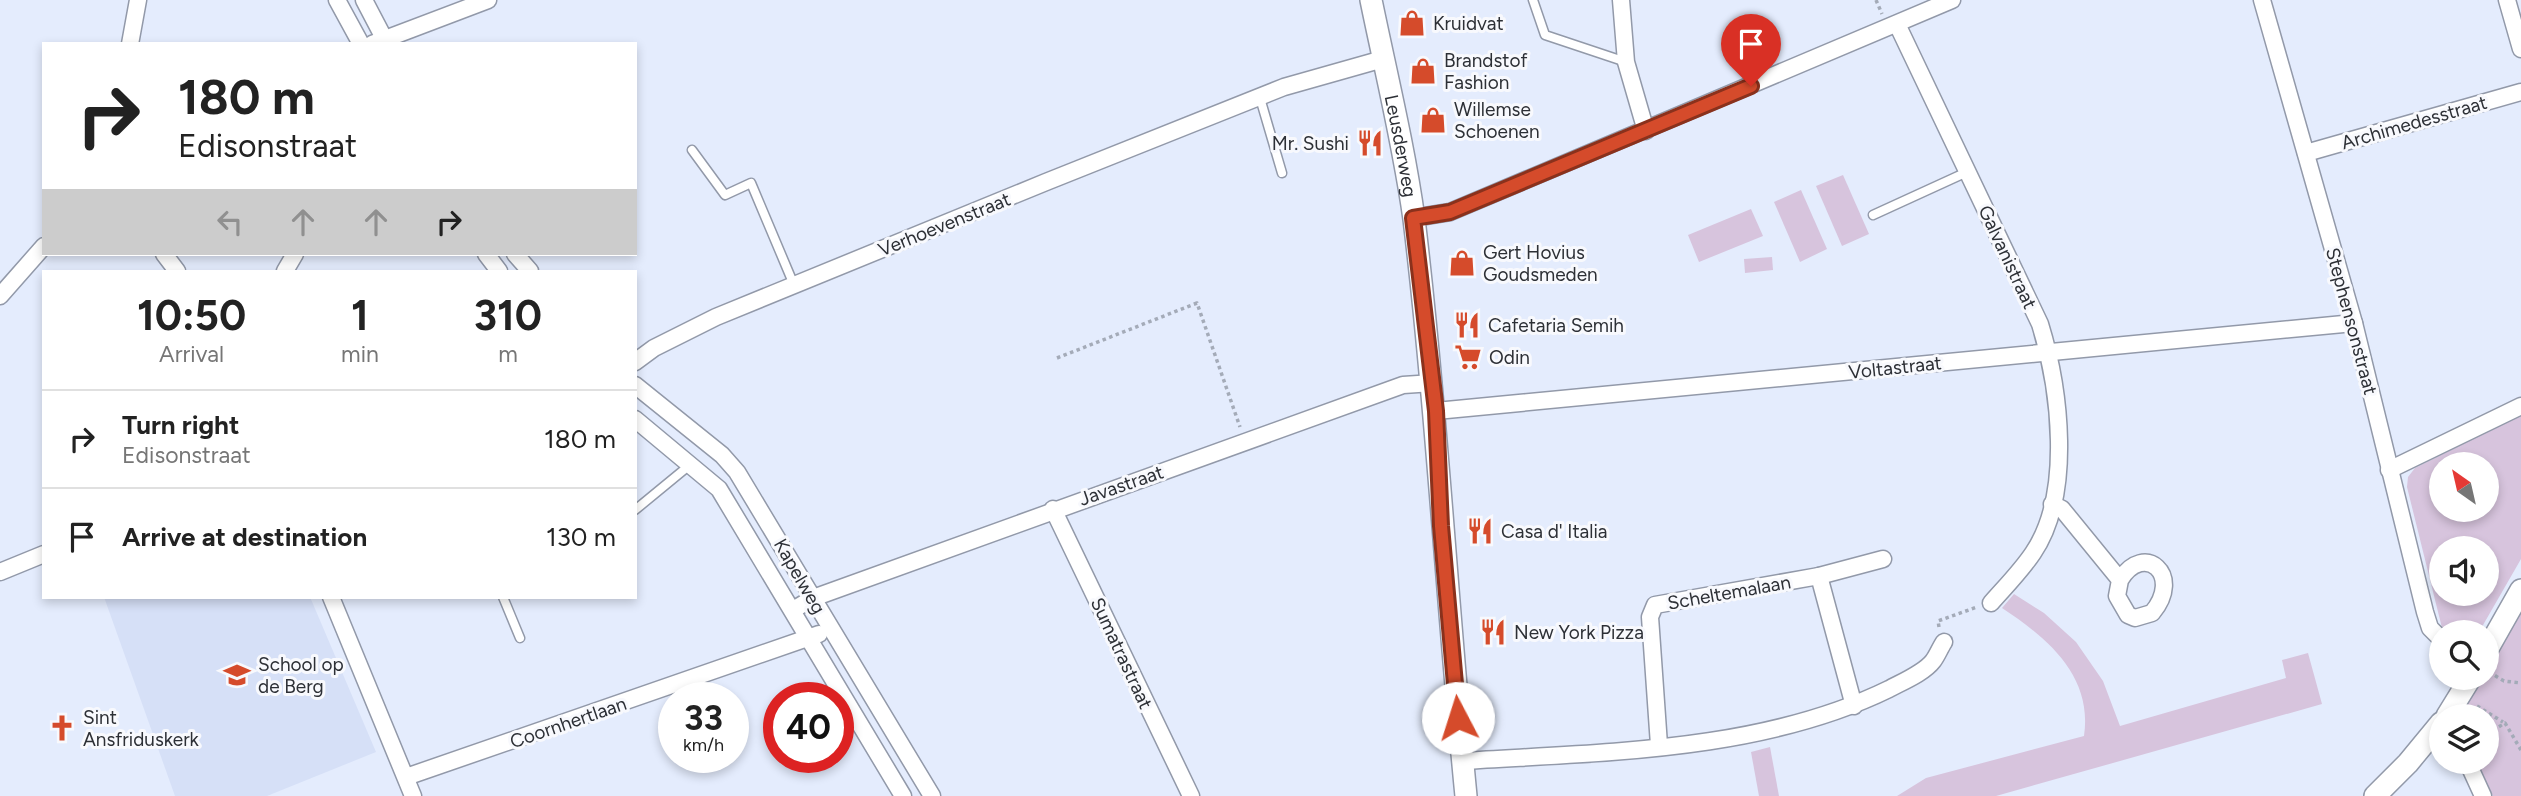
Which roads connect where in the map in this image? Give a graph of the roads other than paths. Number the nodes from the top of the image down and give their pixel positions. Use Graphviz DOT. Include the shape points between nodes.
graph roads {
  1 [pos="138,0"];
  2 [pos="337,0"];
  3 [pos="363,0"];
  4 [pos="488,0"];
  5 [pos="1371,0"];
  6 [pos="1534,0"];
  7 [pos="1621,0"];
  8 [pos="1952,0"];
  9 [pos="2262,0"];
  10 [pos="2507,0"];
  11 [pos="1897,24"];
  12 [pos="381,41"];
  13 [pos="130,42"];
  14 [pos="360,42"];
  15 [pos="2521,49"];
  16 [pos="1383,59"];
  17 [pos="1626,62"];
  18 [pos="2521,92"];
  19 [pos="1260,98"];
  20 [pos="1646,131"];
  21 [pos="692,150"];
  22 [pos="2306,153"];
  23 [pos="1967,172"];
  24 [pos="1282,173"];
  25 [pos="1873,215"];
  26 [pos="1413,218"];
  27 [pos="42,248"];
  28 [pos="166,256"];
  29 [pos="488,256"];
  30 [pos="517,256"];
  31 [pos="176,270"];
  32 [pos="498,270"];
  33 [pos="529,270"];
  34 [pos="794,285"];
  35 [pos="0,296"];
  36 [pos="2354,323"];
  37 [pos="2048,352"];
  38 [pos="637,361"];
  39 [pos="1433,383"];
  40 [pos="637,386"];
  41 [pos="2521,406"];
  42 [pos="1436,411"];
  43 [pos="637,421"];
  44 [pos="691,464"];
  45 [pos="2389,470"];
  46 [pos="2052,504"];
  47 [pos="637,508"];
  48 [pos="1054,509"];
  49 [pos="42,555"];
  50 [pos="1883,559"];
  51 [pos="0,572"];
  52 [pos="1819,576"];
  53 [pos="2120,580"];
  54 [pos="2521,590"];
  55 [pos="813,598"];
  56 [pos="332,599"];
  57 [pos="504,599"];
  58 [pos="1991,603"];
  59 [pos="793,610"];
  60 [pos="2429,625"];
  61 [pos="830,627"];
  62 [pos="2499,629"];
  63 [pos="520,638"];
  64 [pos="810,639"];
  65 [pos="1944,642"];
  66 [pos="1854,706"];
  67 [pos="2429,738"];
  68 [pos="1659,746"];
  69 [pos="1463,761"];
  70 [pos="2473,774"];
  71 [pos="406,778"];
  72 [pos="928,791"];
  73 [pos="413,796"];
  74 [pos="904,796"];
  75 [pos="1191,796"];
  76 [pos="1466,796"];
  77 [pos="2375,796"];
  78 [pos="2483,796"];
  1 -- 13 [label="street"];
  2 -- 14 [label="street"];
  3 -- 12 [label="street"];
  4 -- 12 [label="street"];
  5 -- 16 [label="street, Leusderweg"];
  6 -- 17 [label="lane" via="1545,35"];
  7 -- 17 [label="street"];
  8 -- 11 [label="street"];
  9 -- 22 [label="street, Stephensonstraat"];
  10 -- 15 [label="street"];
  11 -- 20 [label="street"];
  11 -- 23 [label="street, Galvanistraat"];
  16 -- 19 [label="street, Verhoevenstraat"];
  16 -- 26 [label="street, Leusderweg"];
  17 -- 20 [label="street"];
  18 -- 22 [label="street, Archimedesstraat"];
  19 -- 24 [label="lane"];
  19 -- 34 [label="street, Verhoevenstraat"];
  20 -- 26 [label="street" via="1450,212"];
  21 -- 34 [label="lane" via="725,195 751,183"];
  22 -- 36 [label="street, Stephensonstraat"];
  23 -- 25 [label="lane"];
  23 -- 37 [label="street, Galvanistraat" via="2040,324"];
  26 -- 39 [label="street, Leusderweg"];
  27 -- 35 [label="street"];
  28 -- 31 [label="street"];
  29 -- 32 [label="street"];
  30 -- 33 [label="street"];
  34 -- 38 [label="street, Verhoevenstraat" via="716,317"];
  36 -- 37 [label="street, Voltastraat"];
  36 -- 45 [label="street, Stephensonstraat"];
  37 -- 42 [label="street, Voltastraat"];
  37 -- 46 [label="street, Galvanistraat" via="2060,452"];
  39 -- 42 [label="street, Leusderweg"];
  39 -- 48 [label="street, Javastraat" via="1403,386"];
  40 -- 55 [label="street, Kapelweg" via="737,472"];
  41 -- 45 [label="street"];
  42 -- 69 [label="street, Leusderweg" via="1441,526"];
  43 -- 44 [label="street, Kapelweg"];
  44 -- 47 [label="lane"];
  44 -- 59 [label="street, Kapelweg" via="724,496"];
  45 -- 60 [label="street, Stephensonstraat"];
  46 -- 53 [label="street" via="2062,509"];
  46 -- 58 [label="street, Galvanistraat" via="2034,552"];
  48 -- 55 [label="street, Javastraat"];
  48 -- 75 [label="street, Sumatrastraat"];
  49 -- 51 [label="street"];
  50 -- 52 [label="street, Scheltemalaan"];
  52 -- 66 [label="street"];
  52 -- 68 [label="street, Scheltemalaan" via="1655,605 1650,617"];
  54 -- 62 [label="street"];
  55 -- 59 [label="street, Javastraat"];
  55 -- 61 [label="street, Kapelweg"];
  56 -- 71 [label="street"];
  57 -- 63 [label="lane"];
  59 -- 64 [label="street, Kapelweg"];
  61 -- 64 [label="street, Coornhertlaan"];
  61 -- 72 [label="street, Kapelweg"];
  64 -- 71 [label="street, Coornhertlaan"];
  64 -- 74 [label="street, Kapelweg"];
  65 -- 66 [label="street" via="1932,663"];
  66 -- 68 [label="street" via="1766,732"];
  67 -- 77 [label="street"];
  68 -- 69 [label="street"];
  69 -- 76 [label="street, Leusderweg"];
  70 -- 78 [label="street"];
  71 -- 73 [label="street"];
  72 -- 74 [label="street"];
}
